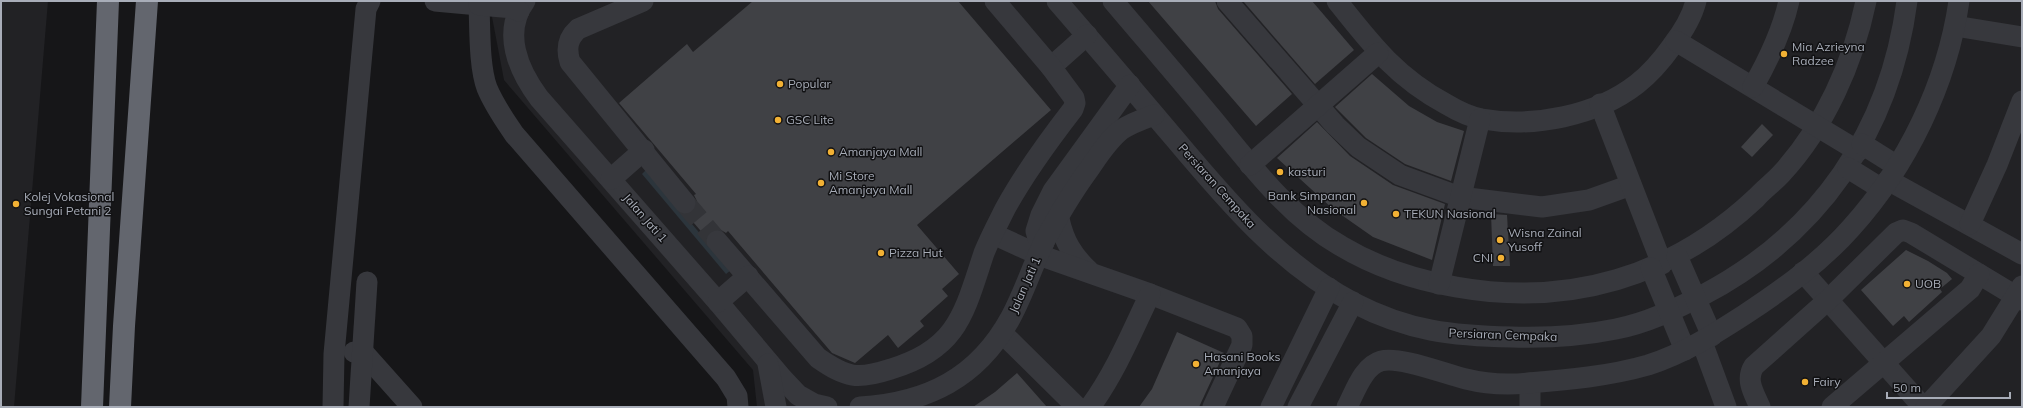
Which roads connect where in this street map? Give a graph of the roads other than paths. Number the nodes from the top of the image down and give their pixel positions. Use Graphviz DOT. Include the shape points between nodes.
graph roads {
  1 [pos="108,1"];
  2 [pos="147,1"];
  3 [pos="370,1"];
  4 [pos="435,1"];
  5 [pos="643,1"];
  6 [pos="995,1"];
  7 [pos="1057,1"];
  8 [pos="1113,1"];
  9 [pos="1227,1"];
  10 [pos="1337,1"];
  11 [pos="1696,1"];
  12 [pos="1789,1"];
  13 [pos="1866,1"];
  14 [pos="1908,1"];
  15 [pos="1959,1"];
  16 [pos="479,5"];
  17 [pos="522,6"];
  18 [pos="1954,26"];
  19 [pos="1087,35"];
  20 [pos="2022,37"];
  21 [pos="1676,41"];
  22 [pos="515,50"];
  23 [pos="1378,53"];
  24 [pos="482,56"];
  25 [pos="1051,67"];
  26 [pos="1130,85"];
  27 [pos="1753,87"];
  28 [pos="2022,101"];
  29 [pos="1600,104"];
  30 [pos="1317,106"];
  31 [pos="1154,115"];
  32 [pos="1480,119"];
  33 [pos="1818,125"];
  34 [pos="644,150"];
  35 [pos="1856,154"];
  36 [pos="1250,165"];
  37 [pos="1889,178"];
  38 [pos="611,179"];
  39 [pos="1631,185"];
  40 [pos="1460,197"];
  41 [pos="685,203"];
  42 [pos="1059,218"];
  43 [pos="1970,224"];
  44 [pos="993,234"];
  45 [pos="717,241"];
  46 [pos="1041,249"];
  47 [pos="2022,254"];
  48 [pos="1663,263"];
  49 [pos="1803,272"];
  50 [pos="1091,273"];
  51 [pos="1978,274"];
  52 [pos="748,276"];
  53 [pos="367,282"];
  54 [pos="1439,284"];
  55 [pos="1328,288"];
  56 [pos="1150,294"];
  57 [pos="2020,295"];
  58 [pos="1696,299"];
  59 [pos="1828,300"];
  60 [pos="718,302"];
  61 [pos="1353,302"];
  62 [pos="1669,312"];
  63 [pos="1002,333"];
  64 [pos="1700,343"];
  65 [pos="363,352"];
  66 [pos="334,354"];
  67 [pos="768,361"];
  68 [pos="1884,363"];
  69 [pos="1530,383"];
  70 [pos="360,406"];
  71 [pos="92,407"];
  72 [pos="120,407"];
  73 [pos="333,407"];
  74 [pos="412,407"];
  75 [pos="738,407"];
  76 [pos="776,407"];
  77 [pos="827,407"];
  78 [pos="860,407"];
  79 [pos="1076,407"];
  80 [pos="1090,407"];
  81 [pos="1213,407"];
  82 [pos="1271,407"];
  83 [pos="1298,407"];
  84 [pos="1346,407"];
  85 [pos="1530,407"];
  86 [pos="1726,407"];
  87 [pos="1760,407"];
  88 [pos="1832,407"];
  89 [pos="1924,407"];
  1 -- 71 [label="highway"];
  2 -- 72 [label="highway"];
  3 -- 66 [label="street" via="366,9"];
  4 -- 16 [label="street"];
  5 -- 34 [label="street" via="578,29 572,34 567,46 570,62"];
  6 -- 25 [label="street"];
  7 -- 19 [label="street, Persiaran Cempaka"];
  8 -- 36 [label="street"];
  9 -- 30 [label="street"];
  10 -- 23 [label="street"];
  11 -- 21 [label="street"];
  12 -- 27 [label="street" via="1784,22 1770,57"];
  13 -- 33 [label="street" via="1848,61"];
  14 -- 35 [label="street, Persiaran Cempaka" via="1891,78 1882,103"];
  15 -- 18 [label="street"];
  16 -- 17 [label="street" via="512,8"];
  16 -- 24 [label="street"];
  17 -- 22 [label="street, Jalan Jati 1" via="514,27"];
  18 -- 20 [label="street"];
  18 -- 37 [label="street" via="1942,73 1923,120"];
  19 -- 25 [label="street"];
  19 -- 26 [label="street, Persiaran Cempaka"];
  21 -- 27 [label="street"];
  21 -- 29 [label="street" via="1657,66 1638,84"];
  22 -- 24 [label="street"];
  22 -- 38 [label="street, Jalan Jati 1" via="522,70 535,92"];
  23 -- 30 [label="street"];
  23 -- 32 [label="street" via="1407,80 1446,104"];
  24 -- 75 [label="street" via="486,86 514,134 726,378 737,396"];
  25 -- 44 [label="street" via="1074,98 1073,109 1026,174"];
  26 -- 31 [label="street, Persiaran Cempaka"];
  26 -- 46 [label="street" via="1053,191 1036,231"];
  27 -- 33 [label="street"];
  28 -- 43 [label="street"];
  29 -- 32 [label="street" via="1545,120 1512,123"];
  29 -- 39 [label="street"];
  30 -- 36 [label="street"];
  30 -- 40 [label="street" via="1358,147 1400,175"];
  31 -- 42 [label="street, Jalan Jati 1" via="1121,130 1108,143 1072,193"];
  31 -- 55 [label="street, Persiaran Cempaka" via="1243,217 1270,243"];
  32 -- 40 [label="street"];
  33 -- 35 [label="street"];
  33 -- 48 [label="street" via="1782,172 1732,220"];
  34 -- 38 [label="street"];
  34 -- 41 [label="street"];
  35 -- 37 [label="street"];
  35 -- 37 [label="street"];
  35 -- 58 [label="street, Persiaran Cempaka" via="1817,208 1792,234 1748,269"];
  36 -- 54 [label="street" via="1300,216 1340,246 1374,263"];
  37 -- 43 [label="street"];
  37 -- 49 [label="street" via="1851,228"];
  38 -- 60 [label="street, Jalan Jati 1"];
  39 -- 40 [label="street" via="1589,200 1542,207"];
  39 -- 48 [label="street"];
  40 -- 54 [label="street"];
  42 -- 46 [label="street, Jalan Jati 1"];
  42 -- 50 [label="street" via="1063,237 1070,250"];
  43 -- 47 [label="street"];
  44 -- 46 [label="street"];
  44 -- 52 [label="street" via="962,316 940,346 912,363 859,377 839,371 818,358"];
  45 -- 52 [label="street"];
  46 -- 50 [label="street"];
  46 -- 63 [label="street, Jalan Jati 1"];
  48 -- 54 [label="street" via="1612,282 1534,294 1473,290"];
  48 -- 58 [label="street"];
  48 -- 62 [label="street"];
  49 -- 59 [label="street"];
  49 -- 64 [label="street" via="1759,305"];
  50 -- 56 [label="street"];
  51 -- 57 [label="street"];
  51 -- 59 [label="street" via="1903,230 1896,233"];
  51 -- 68 [label="street" via="1970,289"];
  52 -- 60 [label="street"];
  53 -- 65 [label="street"];
  55 -- 61 [label="street, Persiaran Cempaka"];
  55 -- 82 [label="street"];
  56 -- 80 [label="street" via="1115,368"];
  56 -- 81 [label="street" via="1237,328 1240,332 1242,345"];
  57 -- 89 [label="street" via="1991,336"];
  58 -- 62 [label="street, Persiaran Cempaka"];
  58 -- 64 [label="street"];
  59 -- 68 [label="street"];
  59 -- 87 [label="street" via="1754,366 1750,382"];
  60 -- 67 [label="street, Jalan Jati 1"];
  61 -- 62 [label="street, Persiaran Cempaka" via="1415,328 1493,337 1569,336 1621,328"];
  61 -- 83 [label="street"];
  62 -- 64 [label="street"];
  63 -- 78 [label="street, Jalan Jati 1" via="980,359 956,379 934,392 882,406"];
  63 -- 79 [label="street"];
  64 -- 69 [label="street" via="1647,365"];
  64 -- 86 [label="street"];
  65 -- 66 [label="street"];
  65 -- 70 [label="street"];
  65 -- 74 [label="street"];
  66 -- 73 [label="street"];
  67 -- 76 [label="street"];
  67 -- 77 [label="street, Jalan Jati 1" via="798,395 814,404"];
  68 -- 88 [label="street"];
  68 -- 89 [label="street"];
  69 -- 84 [label="street" via="1484,382 1394,360 1381,361 1372,365 1366,372"];
  69 -- 85 [label="street"];
}
